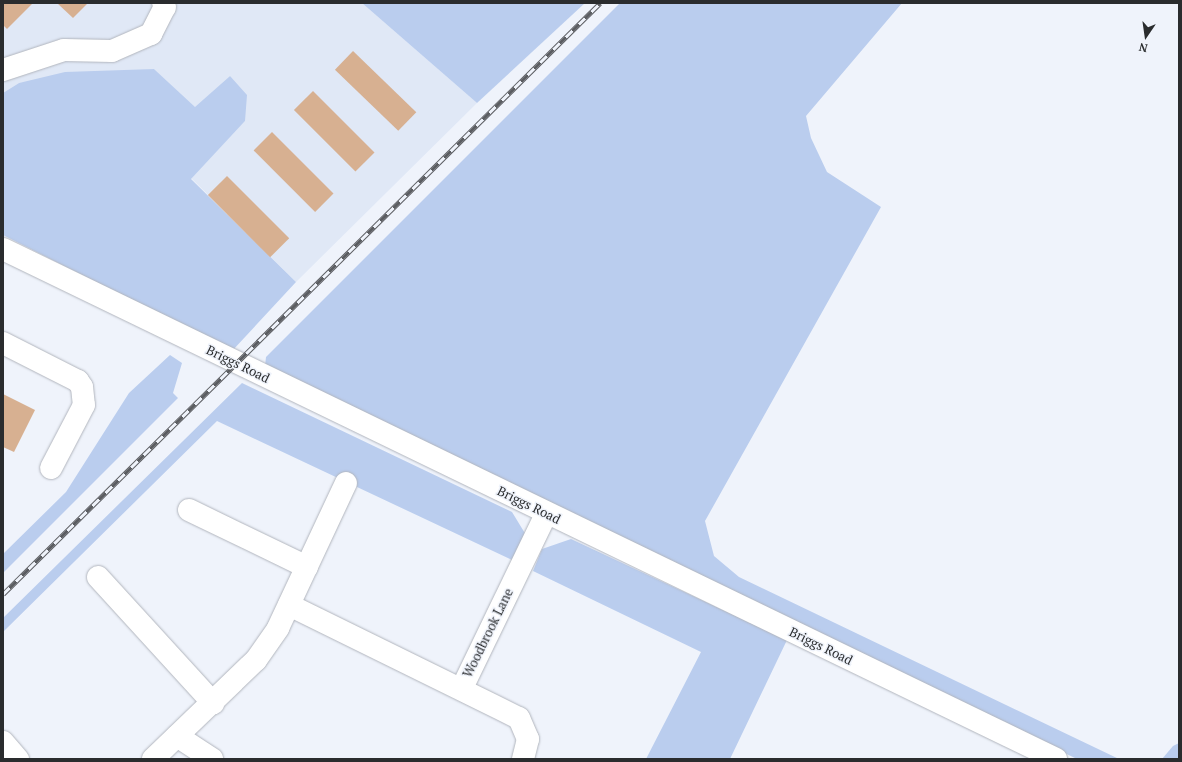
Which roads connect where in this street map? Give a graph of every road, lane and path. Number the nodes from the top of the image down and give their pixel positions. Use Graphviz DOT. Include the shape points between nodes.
graph roads {
  1 [pos="163,3"];
  2 [pos="3,70"];
  3 [pos="3,249"];
  4 [pos="3,343"];
  5 [pos="51,468"];
  6 [pos="346,483"];
  7 [pos="189,510"];
  8 [pos="546,514"];
  9 [pos="307,567"];
  10 [pos="98,577"];
  11 [pos="289,605"];
  12 [pos="462,688"];
  13 [pos="213,703"];
  14 [pos="177,736"];
  15 [pos="3,742"];
  16 [pos="18,759"];
  17 [pos="153,759"];
  18 [pos="212,759"];
  19 [pos="523,759"];
  20 [pos="1056,759"];
  1 -- 2 [label="street" via="165,7 151,34 112,51 64,50"];
  3 -- 8 [label="street, Briggs Road"];
  4 -- 5 [label="street" via="78,381 82,387 84,405"];
  6 -- 9 [label="street"];
  7 -- 9 [label="street"];
  8 -- 12 [label="street, Woodbrook Lane"];
  8 -- 20 [label="street, Briggs Road"];
  9 -- 11 [label="street"];
  10 -- 13 [label="street"];
  11 -- 12 [label="street, Woodbrook Lane"];
  11 -- 13 [label="street" via="256,660"];
  12 -- 19 [label="street" via="519,718 528,739"];
  13 -- 14 [label="street"];
  14 -- 17 [label="street"];
  14 -- 18 [label="street"];
  15 -- 16 [label="street"];
}
